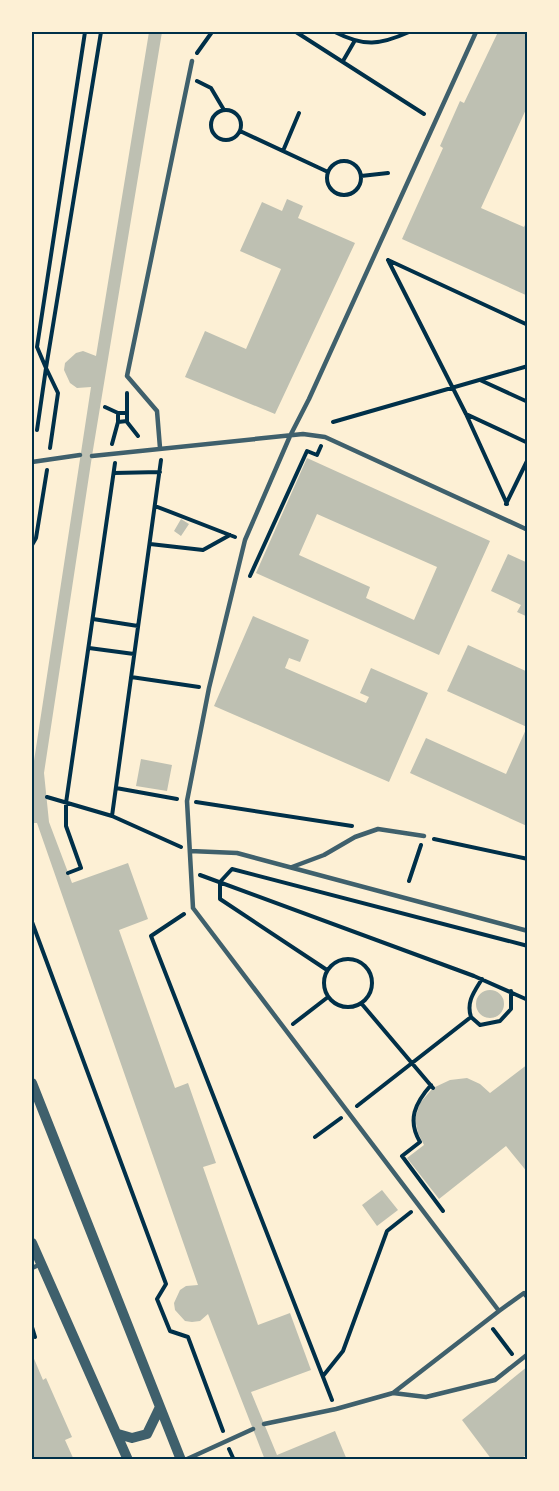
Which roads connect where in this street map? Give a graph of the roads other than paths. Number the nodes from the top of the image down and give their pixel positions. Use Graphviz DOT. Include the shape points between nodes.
graph roads {
  1 [pos="476,32"];
  2 [pos="192,61"];
  3 [pos="290,436"];
  4 [pos="160,448"];
  5 [pos="80,454"];
  6 [pos="92,456"];
  7 [pos="32,462"];
  8 [pos="528,530"];
  9 [pos="424,836"];
  10 [pos="190,851"];
  11 [pos="292,867"];
  12 [pos="528,931"];
  13 [pos="32,1083"];
  14 [pos="32,1242"];
  15 [pos="36,1266"];
  16 [pos="528,1298"];
  17 [pos="499,1311"];
  18 [pos="528,1354"];
  19 [pos="393,1393"];
  20 [pos="160,1407"];
  21 [pos="264,1424"];
  22 [pos="252,1429"];
  23 [pos="118,1434"];
  24 [pos="128,1460"];
  25 [pos="183,1460"];
  1 -- 3 [label="lane"];
  2 -- 4 [label="lane" via="127,376 158,411"];
  3 -- 4 [label="lane"];
  3 -- 8 [label="lane" via="325,437"];
  3 -- 10 [label="lane" via="245,540 209,688 187,801"];
  4 -- 6 [label="lane"];
  5 -- 7 [label="lane"];
  9 -- 11 [label="lane" via="378,829"];
  10 -- 11 [label="lane" via="237,853"];
  10 -- 17 [label="lane" via="194,908"];
  11 -- 12 [label="lane"];
  13 -- 20 [label="street"];
  14 -- 15 [label="street"];
  15 -- 23 [label="street"];
  16 -- 17 [label="lane" via="524,1293"];
  17 -- 19 [label="lane"];
  18 -- 19 [label="lane" via="495,1380 426,1398"];
  19 -- 21 [label="lane"];
  20 -- 23 [label="street" via="147,1434 132,1438"];
  20 -- 25 [label="street"];
  22 -- 25 [label="lane"];
  23 -- 24 [label="street"];
}
